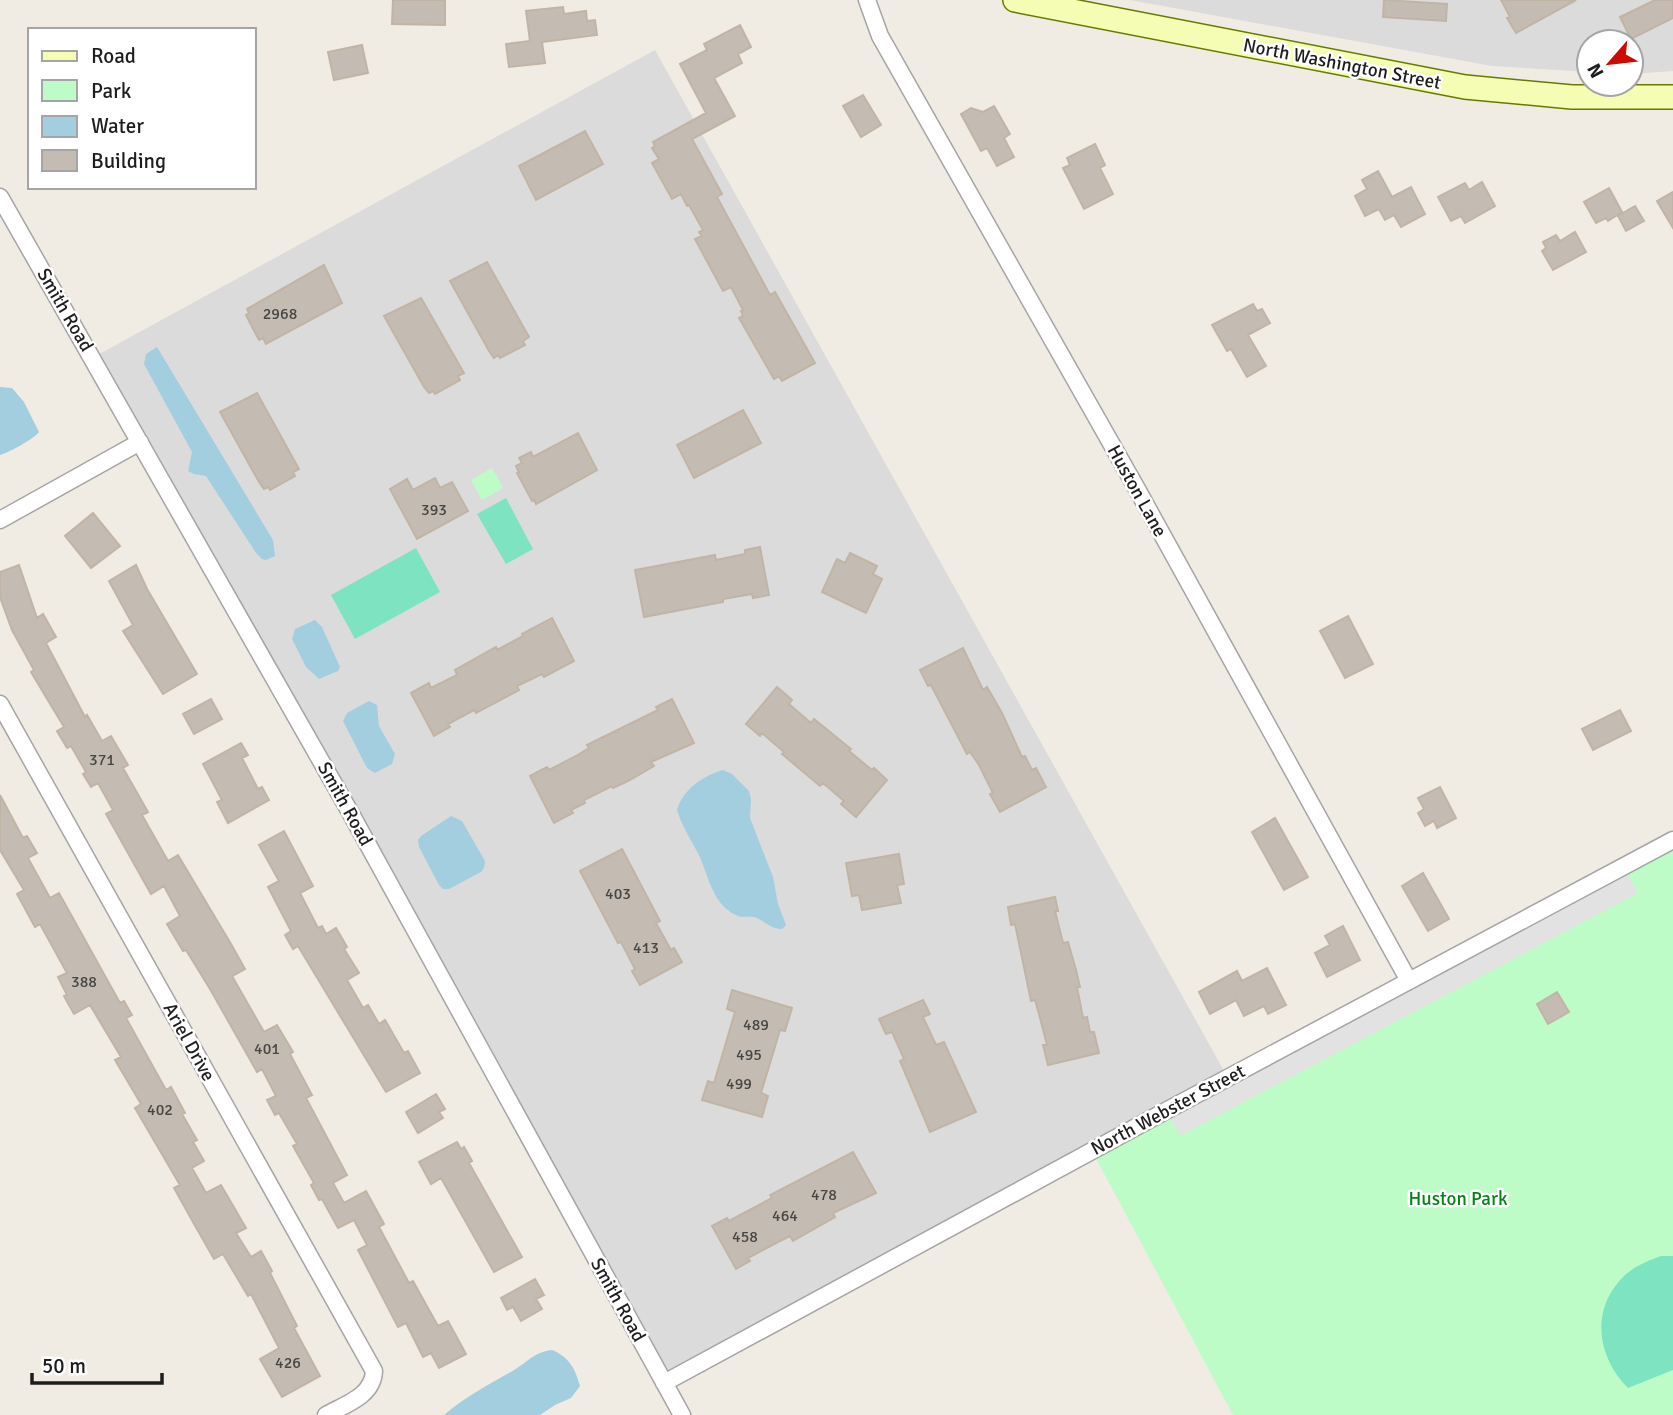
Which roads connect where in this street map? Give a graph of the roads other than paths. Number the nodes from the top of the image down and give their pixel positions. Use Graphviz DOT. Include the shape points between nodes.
graph roads {
  1 [pos="867,0"];
  2 [pos="1014,0"];
  3 [pos="1673,97"];
  4 [pos="0,197"];
  5 [pos="141,442"];
  6 [pos="0,520"];
  7 [pos="0,704"];
  8 [pos="1673,841"];
  9 [pos="1409,981"];
  10 [pos="664,1383"];
  11 [pos="326,1415"];
  12 [pos="682,1415"];
  1 -- 9 [label="street, Huston Lane" via="880,37"];
  2 -- 3 [label="main road, North Washington Street" via="1465,87 1572,97"];
  4 -- 5 [label="street, Smith Road"];
  5 -- 6 [label="street"];
  5 -- 10 [label="street, Smith Road"];
  7 -- 11 [label="street, Ariel Drive" via="373,1371 368,1391"];
  8 -- 9 [label="street, North Webster Street"];
  9 -- 10 [label="street, North Webster Street"];
  10 -- 12 [label="street, Smith Road"];
}
